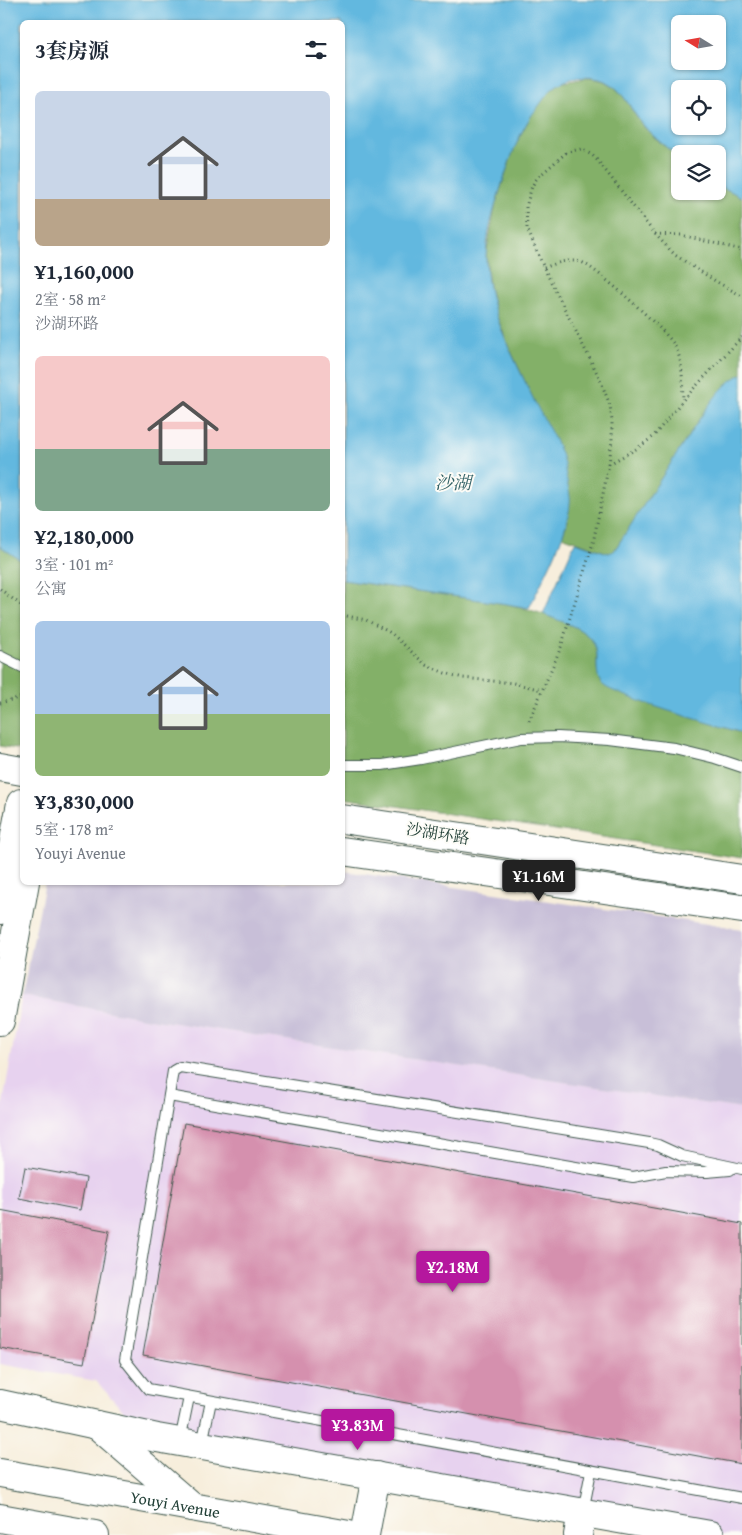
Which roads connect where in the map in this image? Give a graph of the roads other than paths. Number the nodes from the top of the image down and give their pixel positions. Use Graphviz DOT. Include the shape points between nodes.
graph roads {
  1 [pos="0,656"];
  2 [pos="20,666"];
  3 [pos="345,765"];
  4 [pos="742,767"];
  5 [pos="0,768"];
  6 [pos="20,771"];
  7 [pos="14,802"];
  8 [pos="345,819"];
  9 [pos="345,851"];
  10 [pos="742,879"];
  11 [pos="24,885"];
  12 [pos="742,909"];
  13 [pos="0,917"];
  14 [pos="0,1021"];
  15 [pos="169,1096"];
  16 [pos="740,1169"];
  17 [pos="189,1396"];
  18 [pos="211,1401"];
  19 [pos="0,1404"];
  20 [pos="97,1425"];
  21 [pos="191,1443"];
  22 [pos="591,1470"];
  23 [pos="0,1473"];
  24 [pos="376,1476"];
  25 [pos="742,1498"];
  26 [pos="192,1507"];
  27 [pos="0,1518"];
  28 [pos="580,1524"];
  29 [pos="95,1535"];
  30 [pos="349,1535"];
  31 [pos="365,1535"];
  32 [pos="710,1535"];
  1 -- 2 [label="lane"];
  3 -- 4 [label="lane" via="421,760 521,738 610,740 674,748"];
  5 -- 6 [label="main road"];
  7 -- 13 [label="main road"];
  8 -- 10 [label="main road, 沙湖环路"];
  9 -- 12 [label="main road, 沙湖环路"];
  11 -- 14 [label="main road"];
  15 -- 16 [label="lane" via="634,1177 666,1171"];
  15 -- 16 [label="lane" via="173,1071 180,1067 649,1143 682,1156"];
  15 -- 17 [label="lane" via="125,1360 148,1389"];
  17 -- 18 [label="lane"];
  17 -- 21 [label="lane"];
  18 -- 21 [label="lane"];
  18 -- 22 [label="lane"];
  19 -- 20 [label="main road"];
  20 -- 21 [label="main road"];
  20 -- 26 [label="main road"];
  21 -- 24 [label="main road"];
  22 -- 25 [label="lane"];
  22 -- 28 [label="lane"];
  23 -- 26 [label="main road, Youyi Avenue"];
  24 -- 28 [label="main road"];
  24 -- 31 [label="main road"];
  26 -- 30 [label="main road, Youyi Avenue"];
  27 -- 29 [label="main road"];
  28 -- 32 [label="main road"];
}
